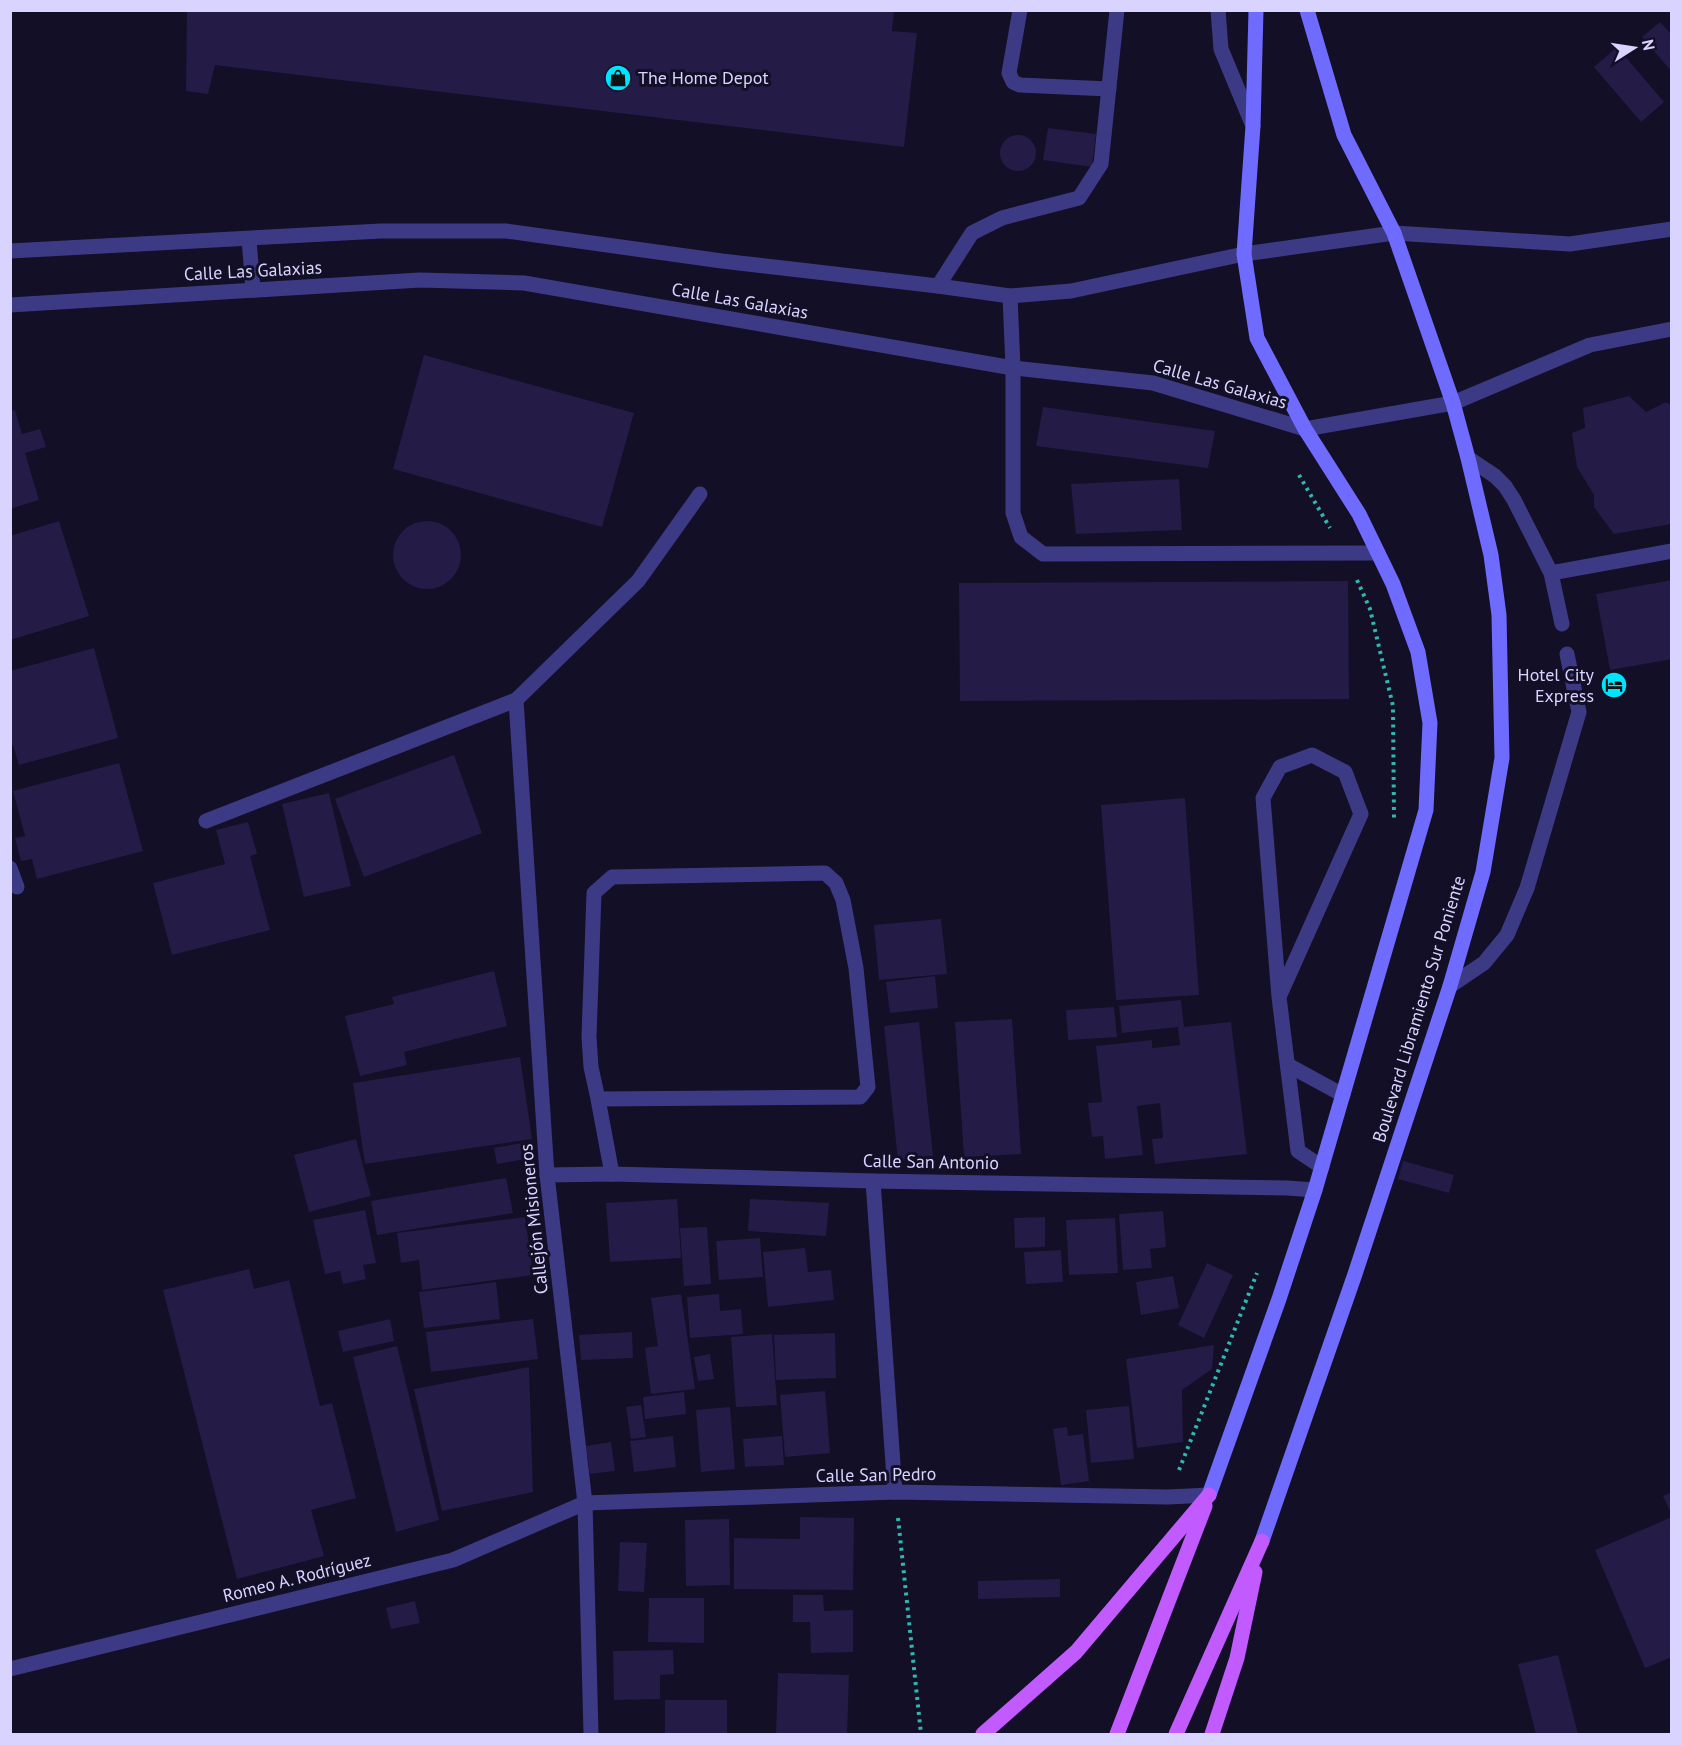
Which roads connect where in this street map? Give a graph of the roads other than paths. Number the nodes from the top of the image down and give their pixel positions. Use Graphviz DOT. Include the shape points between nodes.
graph roads {
  1 [pos="1020,10"];
  2 [pos="1117,10"];
  3 [pos="1218,10"];
  4 [pos="1256,10"];
  5 [pos="1307,10"];
  6 [pos="1109,89"];
  7 [pos="1253,126"];
  8 [pos="1671,229"];
  9 [pos="1394,233"];
  10 [pos="249,239"];
  11 [pos="10,251"];
  12 [pos="1244,254"];
  13 [pos="938,286"];
  14 [pos="253,290"];
  15 [pos="1010,296"];
  16 [pos="10,305"];
  17 [pos="1671,329"];
  18 [pos="1013,368"];
  19 [pos="1453,403"];
  20 [pos="1305,429"];
  21 [pos="1468,458"];
  22 [pos="699,494"];
  23 [pos="1671,551"];
  24 [pos="1378,553"];
  25 [pos="1551,573"];
  26 [pos="1562,624"];
  27 [pos="1567,654"];
  28 [pos="516,700"];
  29 [pos="206,821"];
  30 [pos="10,867"];
  31 [pos="17,887"];
  32 [pos="1450,986"];
  33 [pos="1279,997"];
  34 [pos="1288,1065"];
  35 [pos="1343,1095"];
  36 [pos="598,1098"];
  37 [pos="1322,1167"];
  38 [pos="612,1174"];
  39 [pos="547,1175"];
  40 [pos="873,1181"];
  41 [pos="1315,1190"];
  42 [pos="895,1492"];
  43 [pos="1209,1495"];
  44 [pos="585,1503"];
  45 [pos="1262,1541"];
  46 [pos="10,1669"];
  47 [pos="591,1734"];
  48 [pos="983,1734"];
  49 [pos="1116,1734"];
  50 [pos="1176,1734"];
  51 [pos="1212,1734"];
  1 -- 6 [label="street" via="1010,74 1013,82"];
  2 -- 6 [label="street"];
  3 -- 7 [label="street" via="1221,49"];
  4 -- 7 [label="main road"];
  5 -- 9 [label="main road, Boulevard Libramiento Sur Poniente" via="1344,135"];
  6 -- 13 [label="street" via="1101,164 1079,198 1002,218 972,233"];
  7 -- 12 [label="main road"];
  8 -- 9 [label="street, Calle Las Galaxias" via="1570,244"];
  9 -- 12 [label="street, Calle Las Galaxias"];
  9 -- 19 [label="main road, Boulevard Libramiento Sur Poniente"];
  10 -- 11 [label="street, Calle Las Galaxias"];
  10 -- 13 [label="street, Calle Las Galaxias" via="381,231 506,231"];
  10 -- 14 [label="street"];
  12 -- 15 [label="street, Calle Las Galaxias" via="1071,291"];
  12 -- 20 [label="main road" via="1257,338"];
  13 -- 15 [label="street, Calle Las Galaxias"];
  14 -- 16 [label="street, Calle Las Galaxias"];
  14 -- 18 [label="street, Calle Las Galaxias" via="420,280 524,283"];
  15 -- 18 [label="street"];
  17 -- 19 [label="street, Calle Las Galaxias" via="1590,345"];
  18 -- 20 [label="street, Calle Las Galaxias" via="1153,383"];
  18 -- 24 [label="street" via="1012,513 1021,537 1043,554"];
  19 -- 20 [label="street, Calle Las Galaxias"];
  19 -- 21 [label="main road, Boulevard Libramiento Sur Poniente"];
  20 -- 24 [label="main road" via="1359,514"];
  21 -- 25 [label="street" via="1505,486"];
  21 -- 32 [label="main road, Boulevard Libramiento Sur Poniente" via="1491,555 1499,615 1502,759 1483,872"];
  22 -- 28 [label="street" via="638,581"];
  23 -- 25 [label="street"];
  24 -- 35 [label="main road" via="1418,652 1430,723 1426,810"];
  25 -- 26 [label="street"];
  27 -- 32 [label="street" via="1579,712 1527,888 1507,934 1484,963"];
  28 -- 29 [label="street"];
  28 -- 39 [label="street, Callejón Misioneros"];
  30 -- 31 [label="street"];
  32 -- 45 [label="main road, Boulevard Libramiento Sur Poniente"];
  33 -- 33 [label="street" via="1360,814 1346,772 1312,755 1280,767 1263,798"];
  33 -- 34 [label="street"];
  34 -- 35 [label="street"];
  34 -- 37 [label="street" via="1298,1151"];
  35 -- 37 [label="main road"];
  36 -- 36 [label="street" via="589,1037 594,893 612,877 825,873 836,883 856,968 868,1087 860,1096"];
  36 -- 38 [label="street"];
  37 -- 41 [label="main road"];
  38 -- 39 [label="street, Calle San Antonio"];
  38 -- 40 [label="street, Calle San Antonio"];
  39 -- 44 [label="street, Callejón Misioneros"];
  40 -- 41 [label="street, Calle San Antonio"];
  40 -- 42 [label="street"];
  41 -- 43 [label="main road"];
  42 -- 43 [label="street, Calle San Pedro"];
  42 -- 44 [label="street, Calle San Pedro"];
  43 -- 48 [label="main road" via="1076,1652"];
  43 -- 49 [label="main road"];
  44 -- 46 [label="street, Romeo A. Rodríguez" via="453,1560"];
  44 -- 47 [label="street, Callejón Misioneros"];
  45 -- 50 [label="main road"];
  45 -- 51 [label="main road" via="1237,1658"];
}
